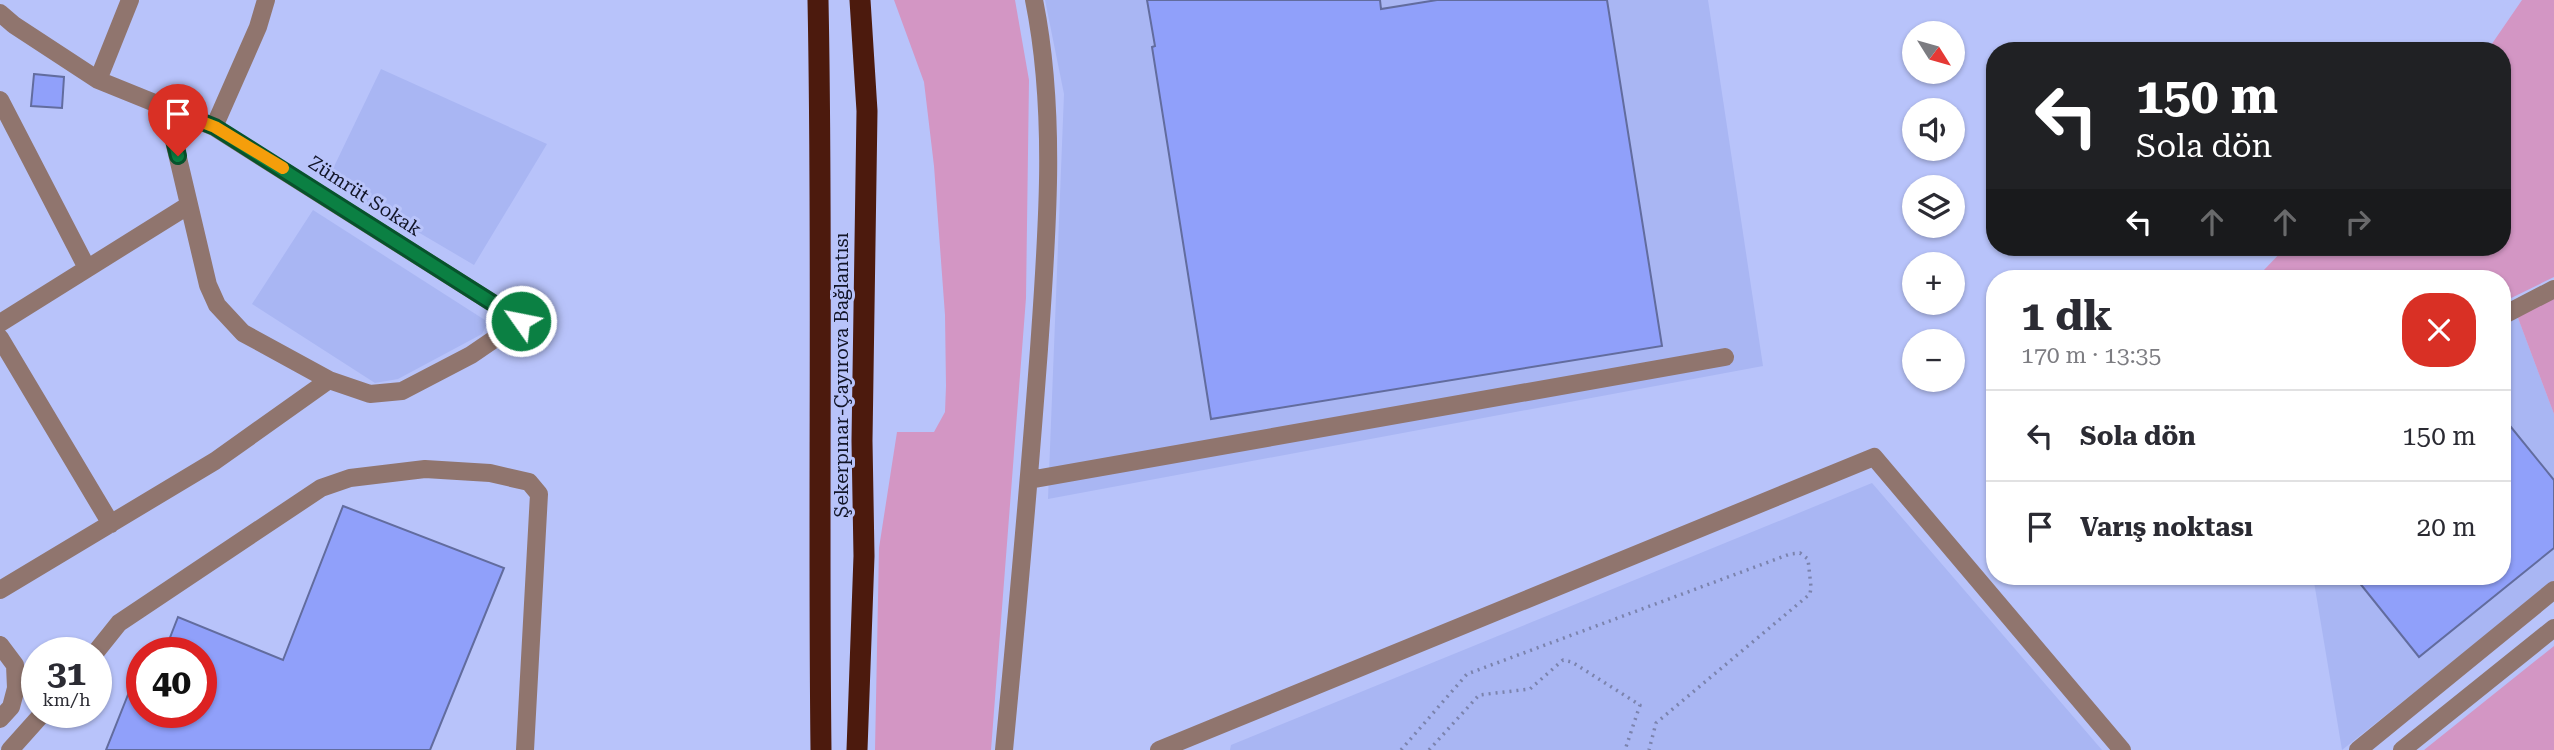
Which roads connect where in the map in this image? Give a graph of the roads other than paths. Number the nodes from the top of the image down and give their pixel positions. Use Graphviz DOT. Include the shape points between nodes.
graph roads {
  1 [pos="130,0"];
  2 [pos="266,0"];
  3 [pos="818,0"];
  4 [pos="860,0"];
  5 [pos="1034,0"];
  6 [pos="0,13"];
  7 [pos="98,80"];
  8 [pos="0,100"];
  9 [pos="166,107"];
  10 [pos="215,127"];
  11 [pos="189,205"];
  12 [pos="87,268"];
  13 [pos="2554,289"];
  14 [pos="2511,311"];
  15 [pos="0,323"];
  16 [pos="0,338"];
  17 [pos="1725,357"];
  18 [pos="329,380"];
  19 [pos="1029,480"];
  20 [pos="111,524"];
  21 [pos="0,590"];
  22 [pos="2554,590"];
  23 [pos="2554,628"];
  24 [pos="108,637"];
  25 [pos="0,645"];
  26 [pos="0,719"];
  27 [pos="30,728"];
  28 [pos="10,750"];
  29 [pos="525,750"];
  30 [pos="821,750"];
  31 [pos="857,750"];
  32 [pos="1004,750"];
  33 [pos="1159,750"];
  34 [pos="2122,750"];
  35 [pos="2358,750"];
  36 [pos="2402,750"];
  1 -- 7 [label="street"];
  2 -- 10 [label="street"];
  3 -- 30 [label="highway, Şekerpınar-Çayırova Bağlantısı"];
  4 -- 31 [label="highway, Şekerpınar-Çayırova Bağlantısı" via="867,111 864,556"];
  5 -- 19 [label="street" via="1046,88 1047,237"];
  6 -- 7 [label="street, Zümrüt Sokak"];
  7 -- 9 [label="street, Zümrüt Sokak"];
  8 -- 12 [label="street"];
  9 -- 10 [label="street, Zümrüt Sokak"];
  9 -- 11 [label="street"];
  10 -- 18 [label="street, Zümrüt Sokak" via="521,321 471,355 402,391 370,394"];
  11 -- 12 [label="street"];
  11 -- 18 [label="street" via="217,305 243,333"];
  12 -- 15 [label="street"];
  13 -- 14 [label="street"];
  16 -- 20 [label="street"];
  17 -- 19 [label="street"];
  18 -- 20 [label="street" via="215,461"];
  19 -- 32 [label="street"];
  20 -- 21 [label="street"];
  22 -- 35 [label="street"];
  23 -- 36 [label="street"];
  24 -- 29 [label="street" via="119,623 321,488 350,478 425,469 490,473 529,482 539,494"];
  25 -- 26 [label="street" via="15,665 16,688 11,707"];
  27 -- 28 [label="street"];
  33 -- 34 [label="street" via="1874,457"];
}
